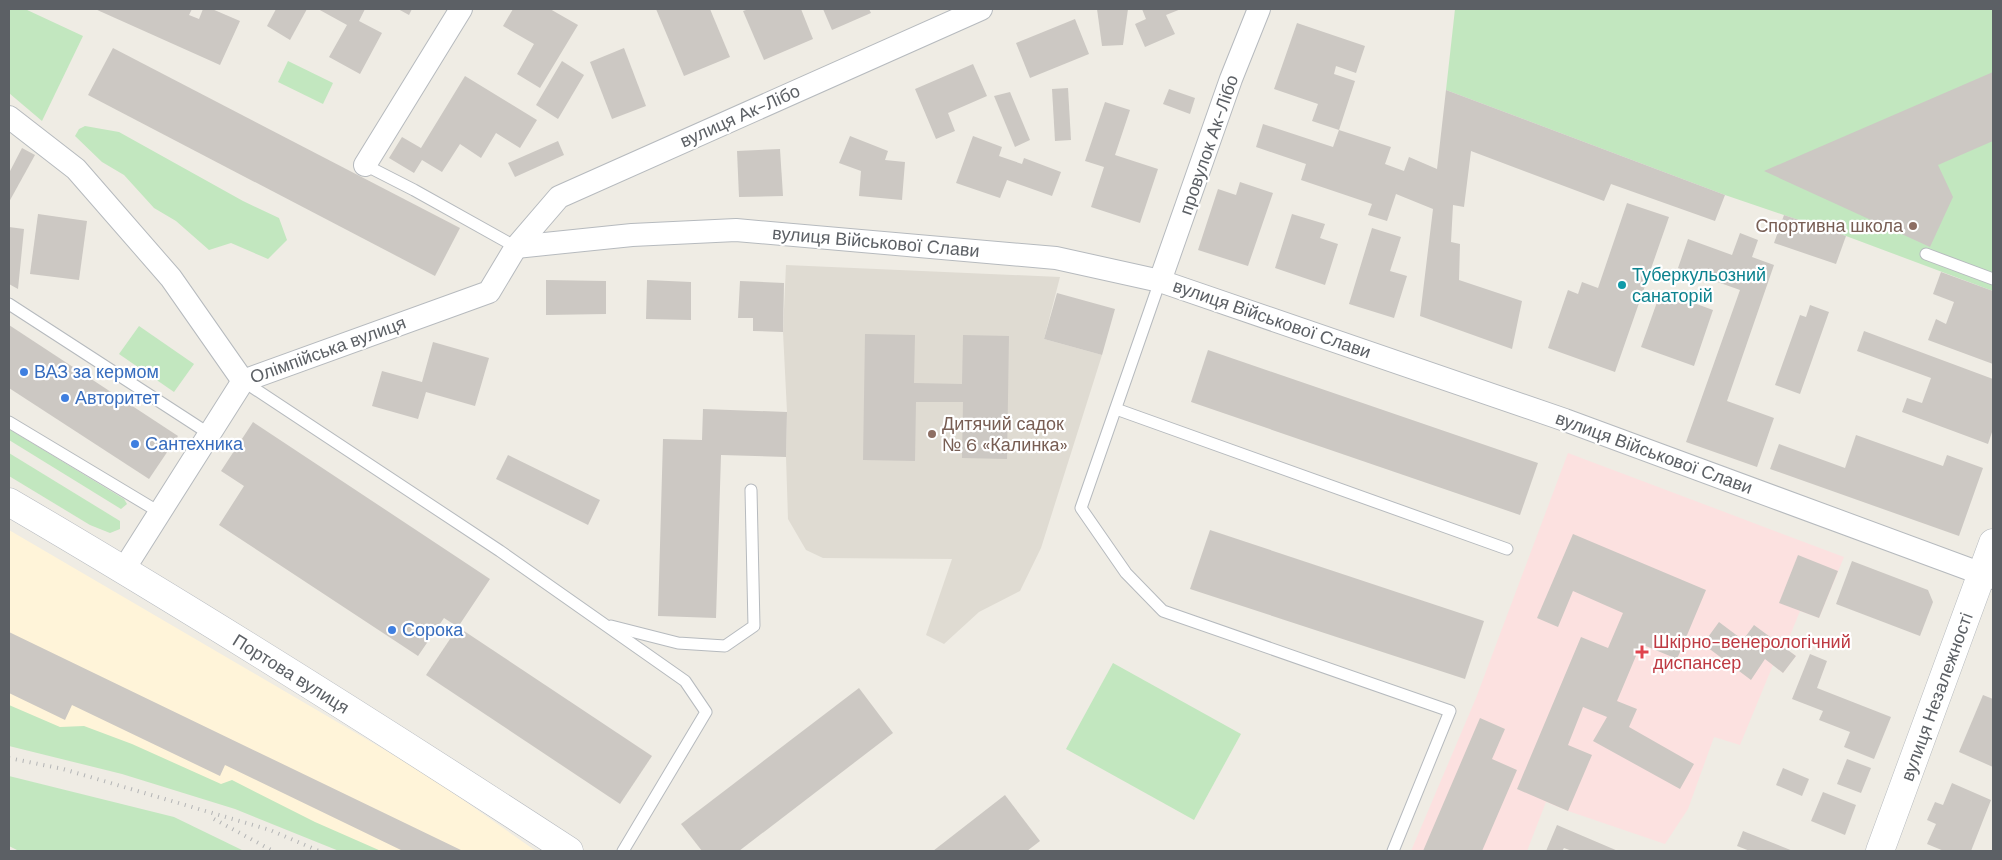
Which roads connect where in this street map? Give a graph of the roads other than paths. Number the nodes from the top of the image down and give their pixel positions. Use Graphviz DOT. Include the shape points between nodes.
graph roads {
  1 [pos="461,9"];
  2 [pos="981,9"];
  3 [pos="1258,9"];
  4 [pos="9,117"];
  5 [pos="365,165"];
  6 [pos="516,247"];
  7 [pos="1926,254"];
  8 [pos="1993,279"];
  9 [pos="1160,281"];
  10 [pos="9,304"];
  11 [pos="243,381"];
  12 [pos="1116,409"];
  13 [pos="9,422"];
  14 [pos="208,433"];
  15 [pos="751,490"];
  16 [pos="9,502"];
  17 [pos="159,512"];
  18 [pos="1993,544"];
  19 [pos="1507,549"];
  20 [pos="124,570"];
  21 [pos="1988,576"];
  22 [pos="605,624"];
  23 [pos="569,851"];
  24 [pos="623,851"];
  25 [pos="1393,851"];
  26 [pos="1880,851"];
  1 -- 5 [label="street"];
  2 -- 6 [label="street, вулиця Ак-Лібо" via="559,197"];
  3 -- 9 [label="street, провулок Ак-Лібо"];
  4 -- 11 [label="street" via="76,169 170,278"];
  5 -- 6 [label="lane"];
  6 -- 9 [label="street, вулиця Військової Слави" via="632,235 736,230 1056,258"];
  6 -- 11 [label="street, Олімпійська вулиця" via="489,292"];
  7 -- 8 [label="lane"];
  9 -- 12 [label="lane"];
  9 -- 21 [label="street, вулиця Військової Слави" via="1565,420"];
  10 -- 14 [label="lane"];
  11 -- 14 [label="street, Олімпійська вулиця"];
  11 -- 22 [label="lane"];
  12 -- 19 [label="lane"];
  12 -- 25 [label="lane" via="1081,508 1126,573 1163,611 1450,711"];
  13 -- 17 [label="lane"];
  14 -- 17 [label="street, Олімпійська вулиця"];
  15 -- 22 [label="lane" via="754,626 725,646 678,643"];
  16 -- 20 [label="main road, Портова вулиця"];
  17 -- 20 [label="street, Олімпійська вулиця"];
  18 -- 21 [label="main road, вулиця Незалежності"];
  20 -- 23 [label="main road, Портова вулиця"];
  21 -- 26 [label="main road, вулиця Незалежності"];
  22 -- 24 [label="lane" via="685,681 706,712"];
}
